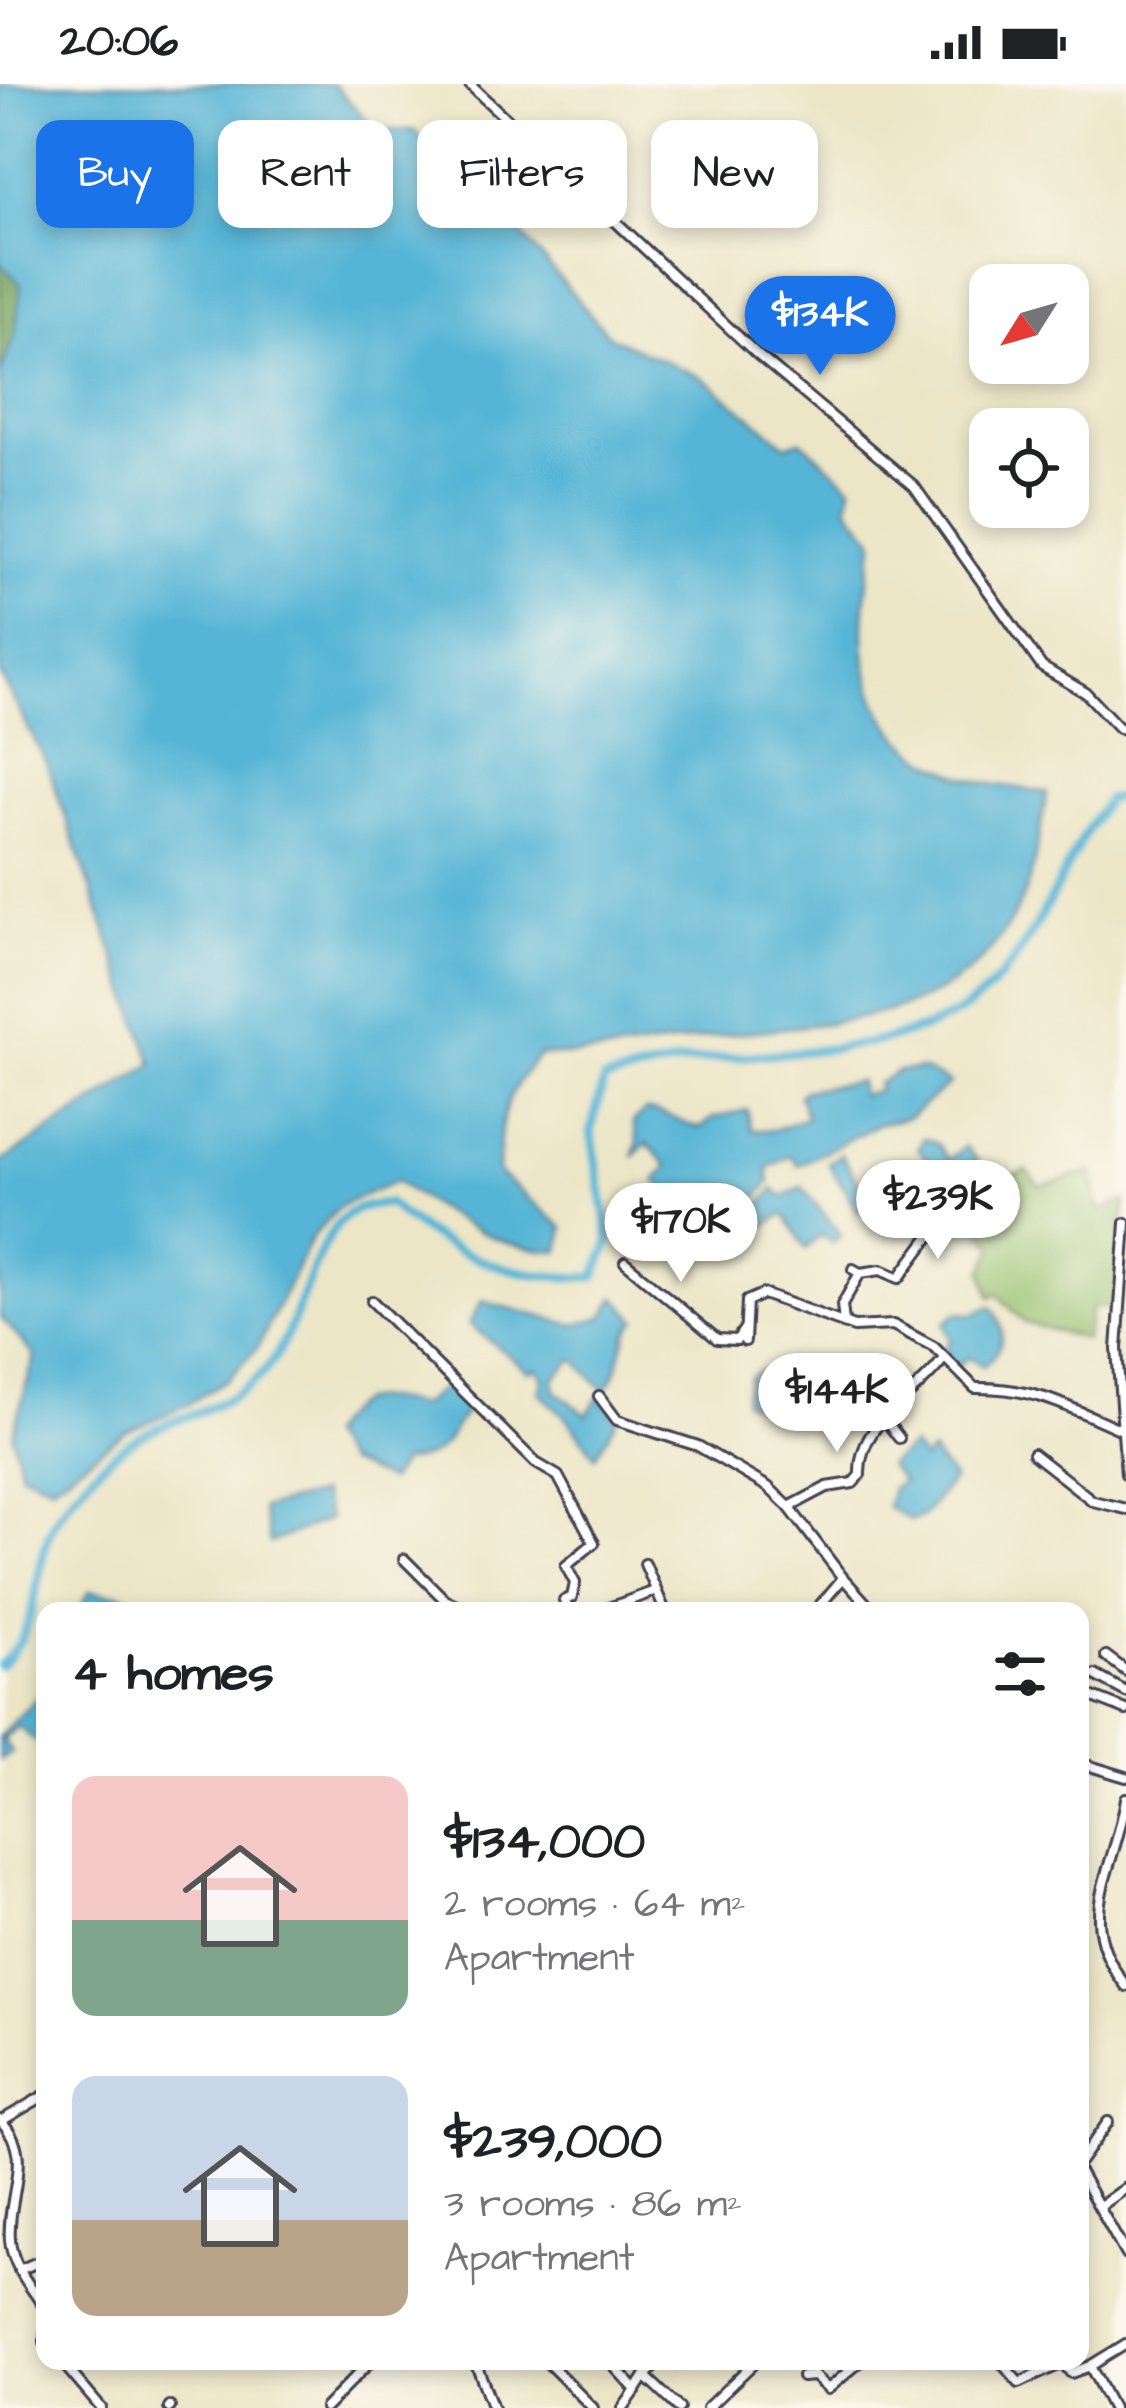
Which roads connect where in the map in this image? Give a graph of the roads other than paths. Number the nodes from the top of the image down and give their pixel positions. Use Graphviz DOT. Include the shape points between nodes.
graph roads {
  1 [pos="469,84"];
  2 [pos="1126,729"];
  3 [pos="909,1182"];
  4 [pos="1126,1223"];
  5 [pos="930,1236"];
  6 [pos="948,1236"];
  7 [pos="625,1262"];
  8 [pos="371,1300"];
  9 [pos="844,1324"];
  10 [pos="746,1327"];
  11 [pos="745,1341"];
  12 [pos="1122,1348"];
  13 [pos="944,1358"];
  14 [pos="599,1396"];
  15 [pos="884,1417"];
  16 [pos="1122,1430"];
  17 [pos="899,1438"];
  18 [pos="1033,1454"];
  19 [pos="1126,1474"];
  20 [pos="789,1508"];
  21 [pos="1126,1509"];
  22 [pos="404,1559"];
  23 [pos="645,1564"];
  24 [pos="843,1578"];
  25 [pos="655,1592"];
  26 [pos="450,1602"];
  27 [pos="565,1602"];
  28 [pos="626,1602"];
  29 [pos="660,1602"];
  30 [pos="822,1602"];
  31 [pos="865,1602"];
  32 [pos="1106,1657"];
  33 [pos="1126,1671"];
  34 [pos="1095,1676"];
  35 [pos="1126,1692"];
  36 [pos="1089,1695"];
  37 [pos="1126,1710"];
  38 [pos="1089,1766"];
  39 [pos="1126,1777"];
  40 [pos="1126,1798"];
  41 [pos="1126,1986"];
  42 [pos="36,2100"];
  43 [pos="0,2120"];
  44 [pos="1108,2122"];
  45 [pos="1089,2148"];
  46 [pos="1089,2186"];
  47 [pos="1126,2188"];
  48 [pos="1102,2205"];
  49 [pos="1126,2255"];
  50 [pos="36,2263"];
  51 [pos="19,2270"];
  52 [pos="36,2295"];
  53 [pos="1126,2344"];
  54 [pos="1090,2366"];
  55 [pos="69,2370"];
  56 [pos="362,2370"];
  57 [pos="478,2370"];
  58 [pos="555,2370"];
  59 [pos="617,2370"];
  60 [pos="651,2370"];
  61 [pos="747,2370"];
  62 [pos="850,2370"];
  63 [pos="1008,2370"];
  64 [pos="1048,2370"];
  65 [pos="645,2376"];
  66 [pos="802,2377"];
  67 [pos="636,2390"];
  68 [pos="101,2408"];
  69 [pos="325,2408"];
  70 [pos="493,2408"];
  71 [pos="593,2408"];
  72 [pos="623,2408"];
  73 [pos="679,2408"];
  74 [pos="707,2408"];
  75 [pos="1112,2408"];
  1 -- 2 [label="street" via="758,355 914,486 1042,667"];
  3 -- 5 [label="street"];
  4 -- 12 [label="street"];
  5 -- 6 [label="street"];
  5 -- 9 [label="street" via="899,1278 857,1271 842,1305"];
  7 -- 10 [label="street" via="717,1339 737,1340"];
  8 -- 27 [label="street" via="572,1495 594,1543 566,1566 575,1582"];
  9 -- 10 [label="street" via="756,1293 747,1300"];
  9 -- 13 [label="street" via="893,1325"];
  10 -- 11 [label="street"];
  12 -- 16 [label="street"];
  13 -- 15 [label="street"];
  13 -- 16 [label="street" via="975,1388 1018,1387"];
  14 -- 20 [label="street" via="617,1420 698,1446"];
  15 -- 17 [label="street"];
  15 -- 20 [label="street" via="859,1456 853,1483 826,1487"];
  16 -- 19 [label="street"];
  18 -- 21 [label="street" via="1094,1501"];
  20 -- 24 [label="street"];
  22 -- 26 [label="street"];
  23 -- 25 [label="street"];
  24 -- 30 [label="street"];
  24 -- 31 [label="street"];
  25 -- 28 [label="street"];
  25 -- 29 [label="street"];
  32 -- 33 [label="street"];
  34 -- 35 [label="street"];
  36 -- 37 [label="street"];
  38 -- 39 [label="street"];
  40 -- 41 [label="street" via="1094,1911 1106,1960"];
  42 -- 43 [label="street"];
  43 -- 51 [label="street" via="21,2154 10,2217"];
  44 -- 45 [label="street"];
  46 -- 48 [label="street"];
  47 -- 48 [label="street"];
  48 -- 49 [label="street"];
  50 -- 51 [label="street"];
  51 -- 52 [label="street"];
  53 -- 54 [label="street"];
  54 -- 75 [label="street"];
  55 -- 68 [label="street"];
  56 -- 69 [label="street"];
  57 -- 70 [label="street"];
  58 -- 71 [label="street"];
  59 -- 67 [label="street"];
  60 -- 65 [label="street"];
  61 -- 74 [label="street"];
  62 -- 66 [label="street" via="828,2389"];
  63 -- 64 [label="street" via="1019,2383"];
  65 -- 67 [label="street"];
  65 -- 73 [label="street"];
  67 -- 72 [label="street"];
}
